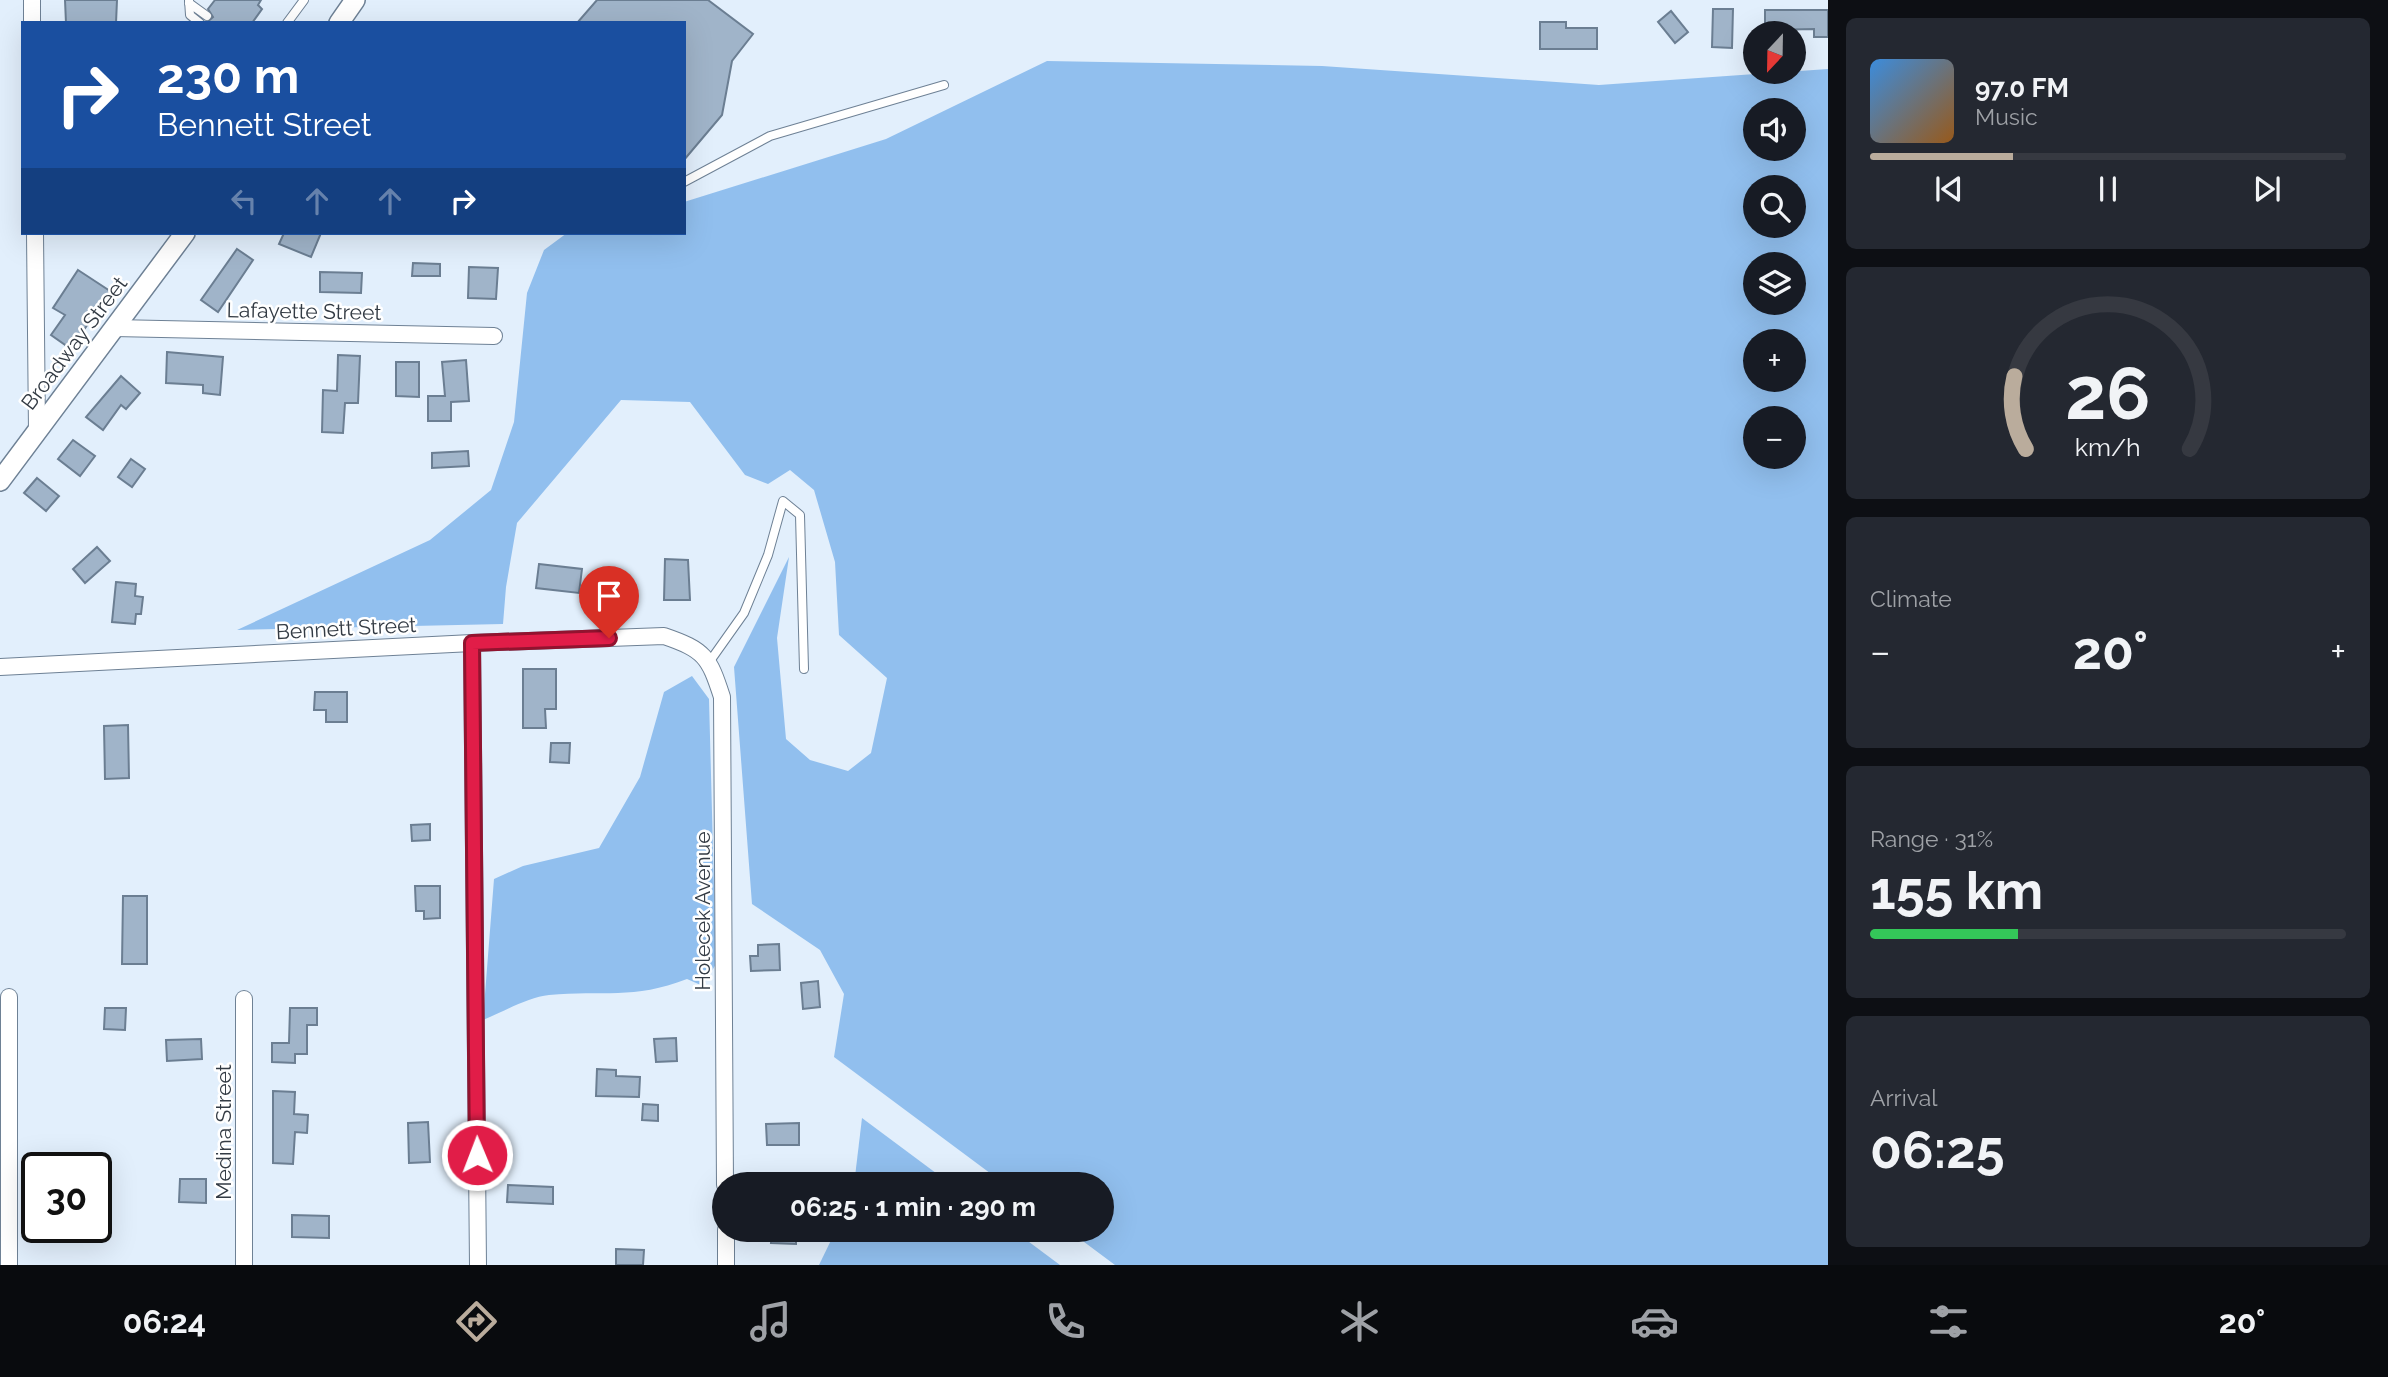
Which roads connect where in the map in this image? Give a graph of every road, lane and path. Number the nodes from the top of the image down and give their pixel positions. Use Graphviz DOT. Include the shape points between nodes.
graph roads {
  1 [pos="32,0"];
  2 [pos="304,0"];
  3 [pos="189,1"];
  4 [pos="352,1"];
  5 [pos="207,16"];
  6 [pos="32,21"];
  7 [pos="198,21"];
  8 [pos="288,21"];
  9 [pos="340,21"];
  10 [pos="944,85"];
  11 [pos="686,181"];
  12 [pos="35,235"];
  13 [pos="184,235"];
  14 [pos="114,328"];
  15 [pos="494,336"];
  16 [pos="37,430"];
  17 [pos="0,481"];
  18 [pos="472,643"];
  19 [pos="710,661"];
  20 [pos="0,667"];
  21 [pos="804,669"];
  22 [pos="9,997"];
  23 [pos="244,999"];
  24 [pos="725,1172"];
  25 [pos="726,1242"];
  26 [pos="9,1265"];
  27 [pos="244,1265"];
  28 [pos="478,1265"];
  29 [pos="726,1265"];
  1 -- 6 [label="street"];
  2 -- 8 [label="lane"];
  3 -- 5 [label="lane"];
  3 -- 7 [label="lane" via="190,15"];
  4 -- 9 [label="street"];
  10 -- 11 [label="lane" via="770,136"];
  12 -- 16 [label="street"];
  13 -- 14 [label="street, Broadway Street"];
  14 -- 15 [label="street, Lafayette Street"];
  14 -- 16 [label="street, Broadway Street"];
  16 -- 17 [label="street, Broadway Street"];
  18 -- 19 [label="street, Bennett Street" via="664,636 693,646"];
  18 -- 20 [label="street, Bennett Street"];
  18 -- 28 [label="street"];
  19 -- 21 [label="lane" via="744,613 768,555 783,501 800,515"];
  19 -- 24 [label="street, Holecek Avenue" via="722,697"];
  22 -- 26 [label="street"];
  23 -- 27 [label="street, Medina Street"];
  25 -- 29 [label="street"];
}
